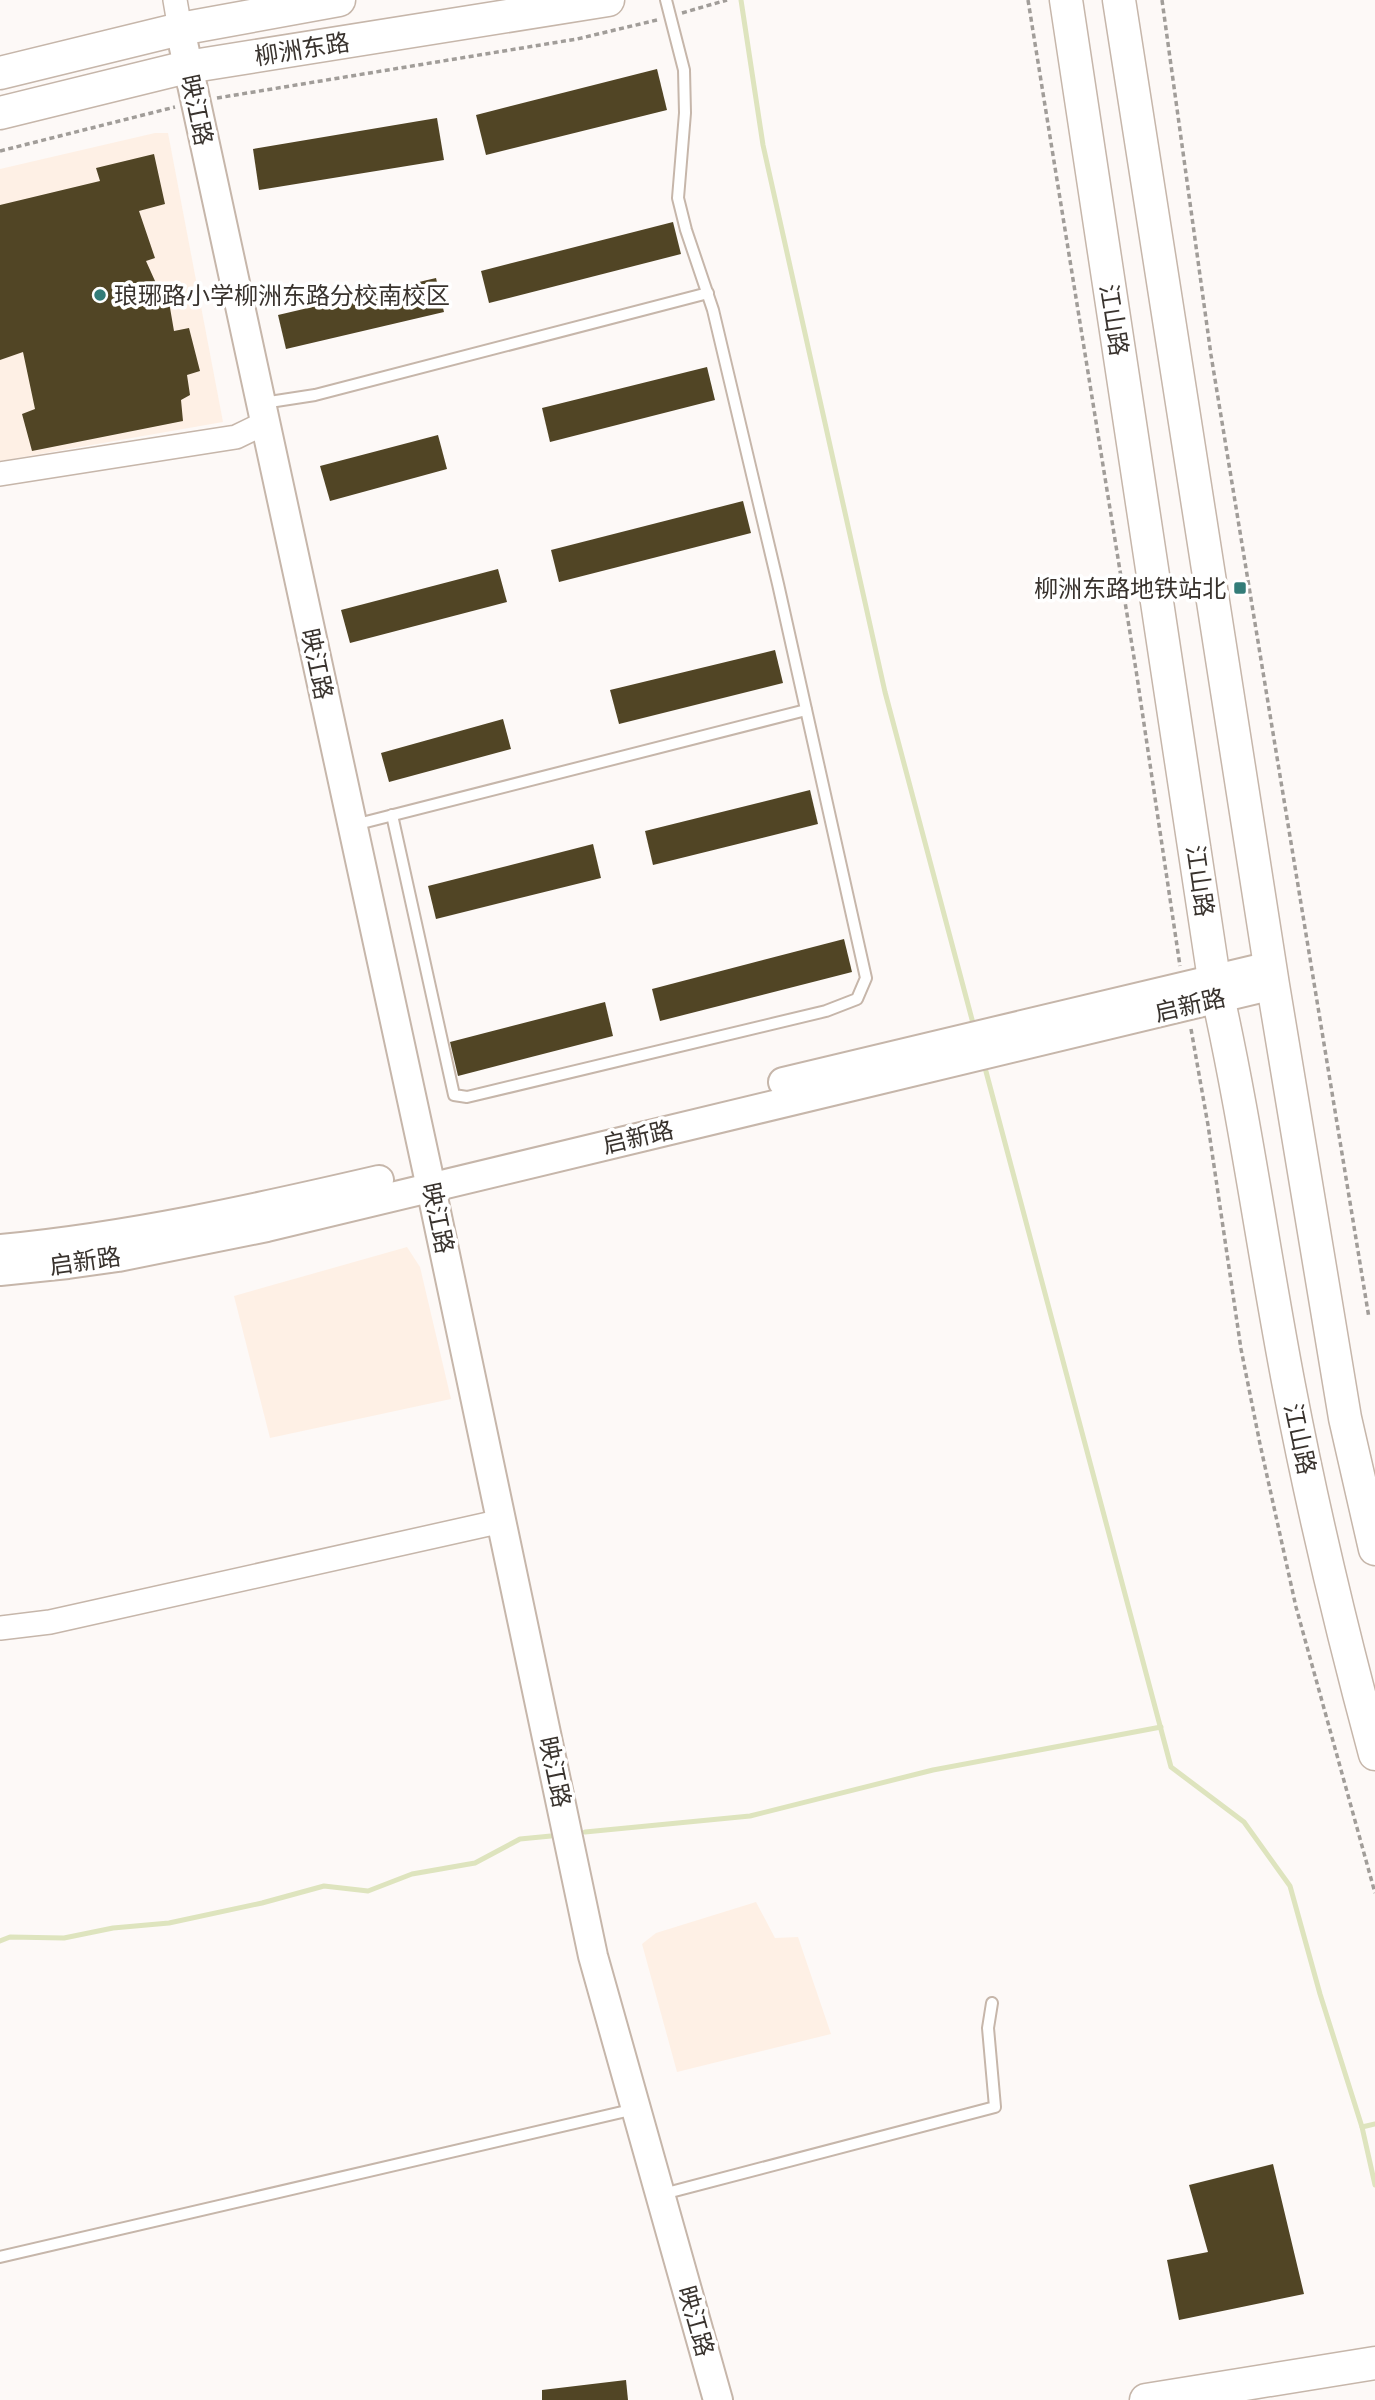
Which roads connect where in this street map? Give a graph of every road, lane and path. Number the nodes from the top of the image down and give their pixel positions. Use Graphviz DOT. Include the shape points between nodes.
graph roads {
  1 [pos="339,0"];
  2 [pos="608,0"];
  3 [pos="666,0"];
  4 [pos="727,0"];
  5 [pos="1066,0"];
  6 [pos="1119,0"];
  7 [pos="1162,0"];
  8 [pos="178,15"];
  9 [pos="670,16"];
  10 [pos="187,67"];
  11 [pos="0,73"];
  12 [pos="195,102"];
  13 [pos="0,113"];
  14 [pos="0,151"];
  15 [pos="708,293"];
  16 [pos="262,413"];
  17 [pos="0,474"];
  18 [pos="806,710"];
  19 [pos="392,815"];
  20 [pos="352,825"];
  21 [pos="1272,975"];
  22 [pos="1217,988"];
  23 [pos="429,1178"];
  24 [pos="0,1249"];
  25 [pos="0,1270"];
  26 [pos="1369,1318"];
  27 [pos="502,1521"];
  28 [pos="1375,1549"];
  29 [pos="0,1628"];
  30 [pos="1375,1754"];
  31 [pos="992,2003"];
  32 [pos="636,2108"];
  33 [pos="660,2194"];
  34 [pos="0,2256"];
  35 [pos="1375,2363"];
  36 [pos="718,2400"];
  37 [pos="1146,2400"];
  1 -- 8 [label="main road, 柳洲东路"];
  2 -- 10 [label="main road, 柳洲东路"];
  3 -- 9 [label="lane"];
  4 -- 9 [label="path"];
  5 -- 22 [label="main road, 江山路"];
  6 -- 21 [label="main road, 江山路"];
  7 -- 26 [label="path" via="1213,369"];
  8 -- 10 [label="street, 映江路"];
  8 -- 11 [label="main road, 柳洲东路"];
  9 -- 12 [label="path" via="563,42"];
  9 -- 15 [label="lane" via="684,70 678,198"];
  10 -- 12 [label="street, 映江路"];
  10 -- 13 [label="main road, 柳洲东路"];
  12 -- 14 [label="path"];
  12 -- 16 [label="street, 映江路"];
  15 -- 16 [label="lane" via="315,395"];
  15 -- 18 [label="lane"];
  16 -- 17 [label="street" via="236,437"];
  16 -- 20 [label="street, 映江路"];
  18 -- 19 [label="lane"];
  18 -- 19 [label="lane" via="866,978 858,999 826,1011 467,1097 454,1095"];
  19 -- 20 [label="lane"];
  20 -- 23 [label="street, 映江路"];
  21 -- 22 [label="street, 启新路"];
  21 -- 28 [label="main road, 江山路" via="1345,1418"];
  22 -- 23 [label="street, 启新路"];
  22 -- 30 [label="main road, 江山路" via="1289,1387 1330,1585"];
  23 -- 24 [label="street, 启新路" via="170,1225"];
  23 -- 25 [label="street, 启新路" via="267,1227 68,1264"];
  23 -- 27 [label="street, 映江路"];
  27 -- 29 [label="street" via="50,1622"];
  27 -- 32 [label="street, 映江路" via="593,1956"];
  31 -- 33 [label="lane" via="988,2028 995,2107"];
  32 -- 33 [label="street, 映江路"];
  32 -- 34 [label="lane"];
  33 -- 36 [label="street, 映江路"];
  35 -- 37 [label="main road"];
}
